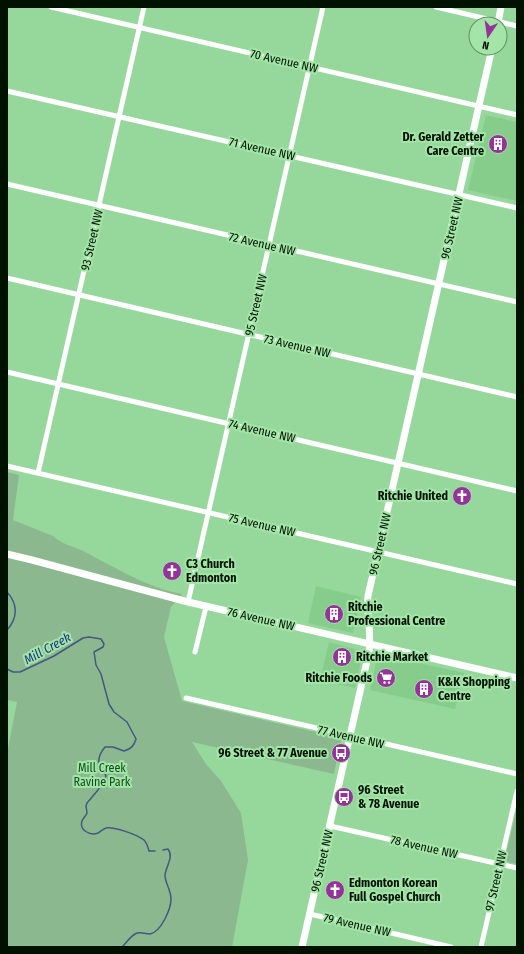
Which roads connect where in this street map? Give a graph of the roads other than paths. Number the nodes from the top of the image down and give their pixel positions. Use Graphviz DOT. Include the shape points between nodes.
graph roads {
  1 [pos="51,7"];
  2 [pos="144,7"];
  3 [pos="323,7"];
  4 [pos="436,7"];
  5 [pos="471,16"];
  6 [pos="140,27"];
  7 [pos="490,56"];
  8 [pos="310,66"];
  9 [pos="7,91"];
  10 [pos="479,106"];
  11 [pos="517,115"];
  12 [pos="120,117"];
  13 [pos="290,156"];
  14 [pos="7,184"];
  15 [pos="459,195"];
  16 [pos="99,206"];
  17 [pos="517,208"];
  18 [pos="269,246"];
  19 [pos="7,278"];
  20 [pos="439,284"];
  21 [pos="79,295"];
  22 [pos="517,302"];
  23 [pos="249,334"];
  24 [pos="7,372"];
  25 [pos="419,373"];
  26 [pos="59,384"];
  27 [pos="517,397"];
  28 [pos="229,424"];
  29 [pos="398,463"];
  30 [pos="7,466"];
  31 [pos="38,473"];
  32 [pos="517,491"];
  33 [pos="209,513"];
  34 [pos="378,552"];
  35 [pos="7,554"];
  36 [pos="517,584"];
  37 [pos="188,602"];
  38 [pos="206,606"];
  39 [pos="370,644"];
  40 [pos="195,652"];
  41 [pos="517,678"];
  42 [pos="186,698"];
  43 [pos="351,737"];
  44 [pos="517,774"];
  45 [pos="517,791"];
  46 [pos="330,826"];
  47 [pos="500,864"];
  48 [pos="517,868"];
  49 [pos="310,914"];
  50 [pos="302,947"];
  51 [pos="451,947"];
  52 [pos="481,947"];
  1 -- 6 [label="street, 70 Avenue NW"];
  2 -- 6 [label="street, 93 Street NW"];
  3 -- 8 [label="street, 95 Street NW"];
  4 -- 5 [label="street"];
  6 -- 8 [label="street, 70 Avenue NW"];
  6 -- 12 [label="street, 93 Street NW"];
  7 -- 10 [label="street, 96 Street NW"];
  8 -- 10 [label="street, 70 Avenue NW"];
  8 -- 13 [label="street, 95 Street NW"];
  9 -- 12 [label="street, 71 Avenue NW"];
  10 -- 11 [label="street, 70 Avenue NW"];
  10 -- 15 [label="street, 96 Street NW"];
  12 -- 13 [label="street, 71 Avenue NW"];
  12 -- 16 [label="street, 93 Street NW"];
  13 -- 15 [label="street, 71 Avenue NW"];
  13 -- 18 [label="street, 95 Street NW"];
  14 -- 16 [label="street, 72 Avenue NW"];
  15 -- 17 [label="street, 71 Avenue NW"];
  15 -- 20 [label="street, 96 Street NW"];
  16 -- 18 [label="street, 72 Avenue NW"];
  16 -- 21 [label="street, 93 Street NW"];
  18 -- 20 [label="street, 72 Avenue NW"];
  18 -- 23 [label="street, 95 Street NW"];
  19 -- 21 [label="street, 73 Avenue NW"];
  20 -- 22 [label="street, 72 Avenue NW"];
  20 -- 25 [label="street, 96 Street NW"];
  21 -- 23 [label="street, 73 Avenue NW"];
  21 -- 26 [label="street, 93 Street NW"];
  23 -- 25 [label="street, 73 Avenue NW"];
  23 -- 28 [label="street, 95 Street NW"];
  24 -- 26 [label="street, 74 Avenue NW"];
  25 -- 27 [label="street, 73 Avenue NW"];
  25 -- 29 [label="street, 96 Street NW"];
  26 -- 28 [label="street, 74 Avenue NW"];
  26 -- 31 [label="street, 93 Street NW"];
  28 -- 29 [label="street, 74 Avenue NW"];
  28 -- 33 [label="street, 95 Street NW"];
  29 -- 32 [label="street, 74 Avenue NW"];
  29 -- 34 [label="street, 96 Street NW"];
  30 -- 31 [label="street, 75 Avenue NW"];
  31 -- 33 [label="street, 75 Avenue NW"];
  33 -- 34 [label="street, 75 Avenue NW"];
  33 -- 37 [label="street, 95 Street NW"];
  34 -- 36 [label="street, 75 Avenue NW"];
  34 -- 39 [label="street, 96 Street NW" via="368,600"];
  35 -- 37 [label="street, 76 Avenue NW"];
  37 -- 38 [label="street, 76 Avenue NW"];
  38 -- 39 [label="street, 76 Avenue NW"];
  38 -- 40 [label="street"];
  39 -- 41 [label="street, 76 Avenue NW"];
  39 -- 43 [label="street, 96 Street NW"];
  42 -- 43 [label="street, 77 Avenue NW"];
  43 -- 44 [label="street, 77 Avenue NW"];
  43 -- 46 [label="street, 96 Street NW"];
  45 -- 47 [label="street, 97 Street NW"];
  46 -- 47 [label="street, 78 Avenue NW"];
  46 -- 49 [label="street, 96 Street NW"];
  47 -- 48 [label="street, 78 Avenue NW"];
  47 -- 52 [label="street, 97 Street NW"];
  49 -- 50 [label="street, 96 Street NW"];
  49 -- 51 [label="street, 79 Avenue NW"];
}
